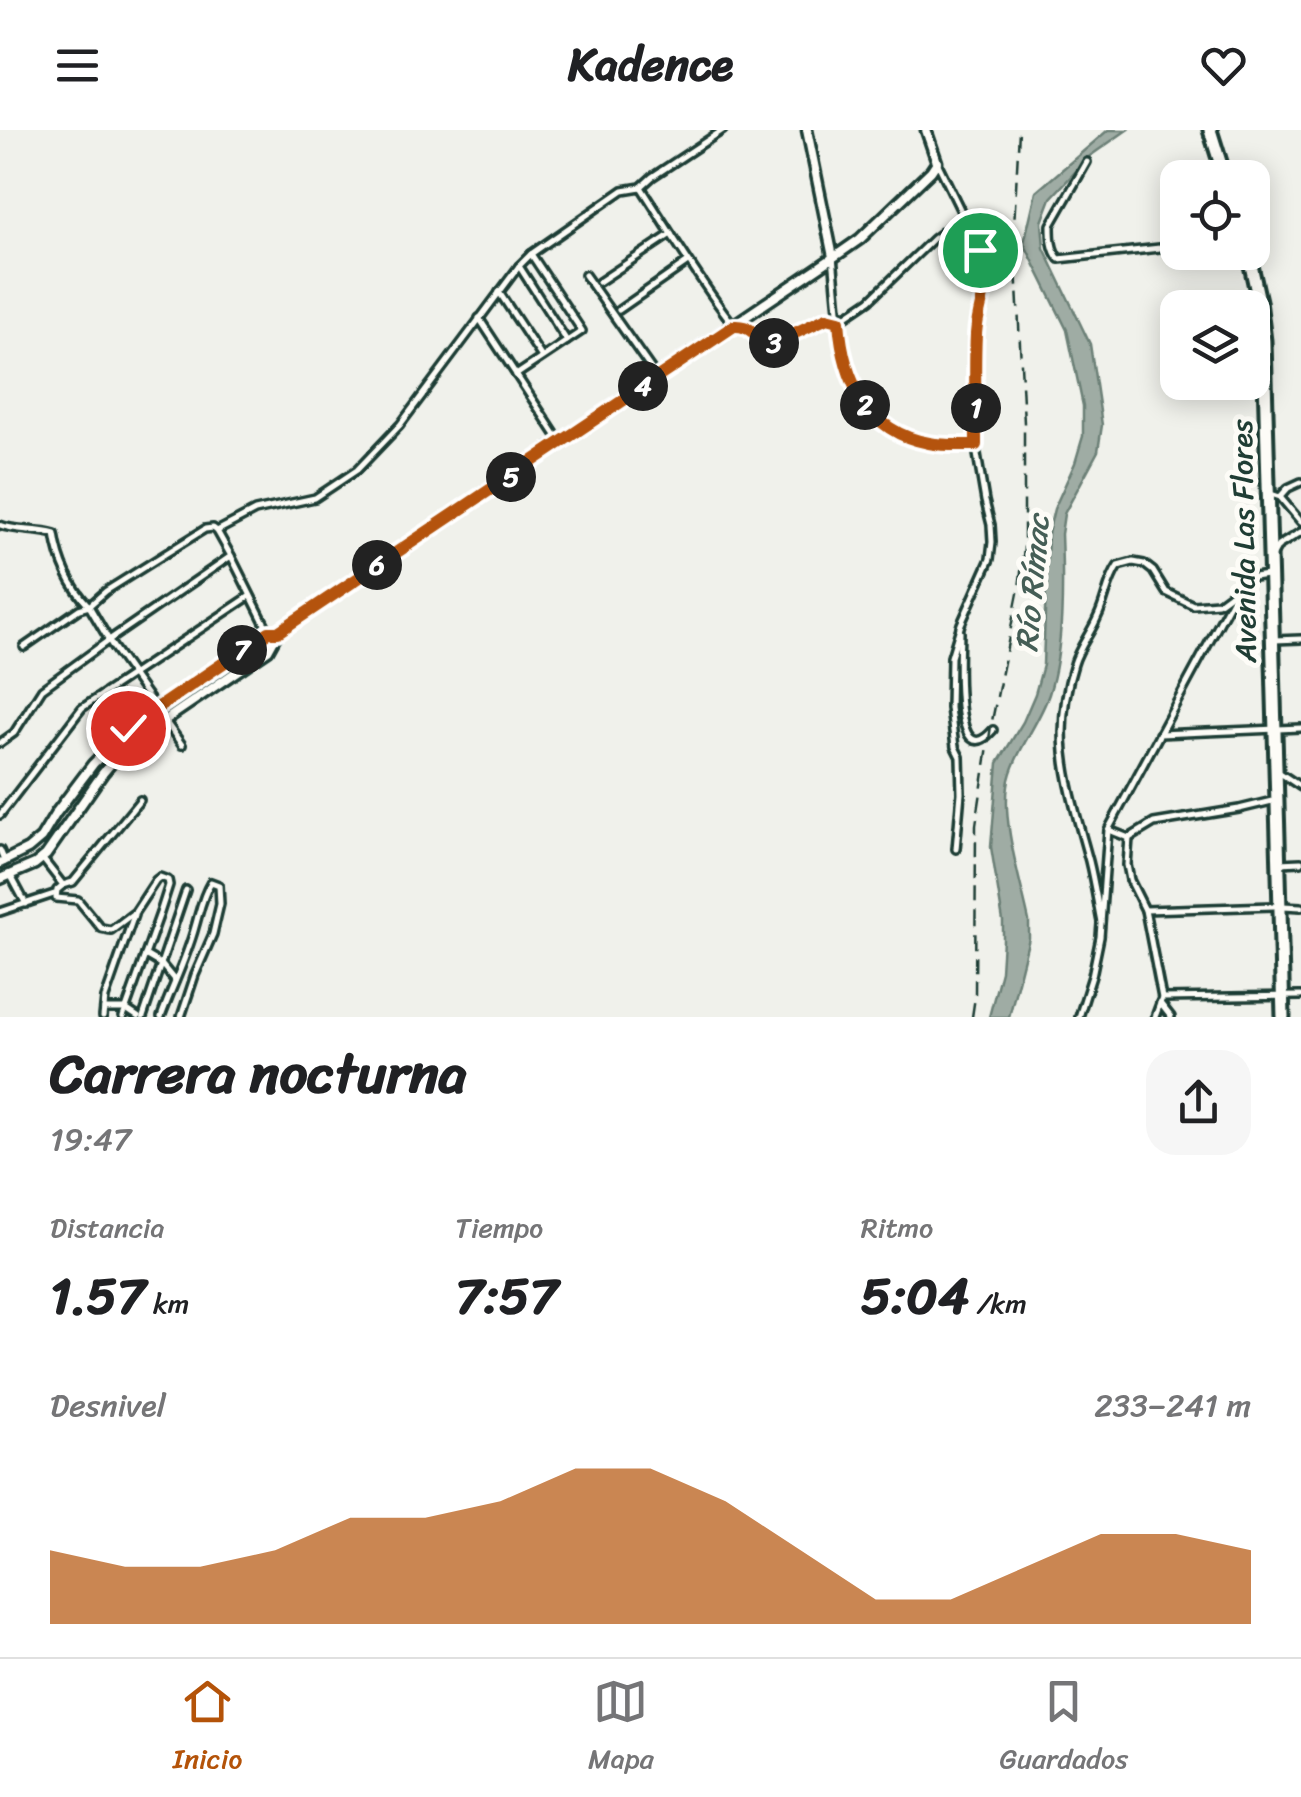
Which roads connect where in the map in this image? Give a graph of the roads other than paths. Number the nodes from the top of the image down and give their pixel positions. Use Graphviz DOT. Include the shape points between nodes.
graph roads {
  1 [pos="722,130"];
  2 [pos="807,130"];
  3 [pos="926,130"];
  4 [pos="1210,130"];
  5 [pos="1219,160"];
  6 [pos="937,162"];
  7 [pos="1088,162"];
  8 [pos="641,187"];
  9 [pos="964,216"];
  10 [pos="671,234"];
  11 [pos="1160,248"];
  12 [pos="531,254"];
  13 [pos="833,258"];
  14 [pos="688,262"];
  15 [pos="519,266"];
  16 [pos="1252,270"];
  17 [pos="586,275"];
  18 [pos="599,282"];
  19 [pos="499,292"];
  20 [pos="619,310"];
  21 [pos="479,318"];
  22 [pos="839,321"];
  23 [pos="736,325"];
  24 [pos="567,341"];
  25 [pos="542,357"];
  26 [pos="516,375"];
  27 [pos="656,376"];
  28 [pos="561,443"];
  29 [pos="976,445"];
  30 [pos="1301,482"];
  31 [pos="1274,495"];
  32 [pos="1301,522"];
  33 [pos="0,524"];
  34 [pos="217,531"];
  35 [pos="1301,532"];
  36 [pos="231,556"];
  37 [pos="1270,560"];
  38 [pos="1270,575"];
  39 [pos="1237,589"];
  40 [pos="250,596"];
  41 [pos="88,606"];
  42 [pos="960,624"];
  43 [pos="274,632"];
  44 [pos="1301,639"];
  45 [pos="108,640"];
  46 [pos="1272,640"];
  47 [pos="24,647"];
  48 [pos="132,674"];
  49 [pos="156,708"];
  50 [pos="164,720"];
  51 [pos="1274,728"];
  52 [pos="1301,728"];
  53 [pos="994,730"];
  54 [pos="1160,734"];
  55 [pos="0,743"];
  56 [pos="182,745"];
  57 [pos="1275,769"];
  58 [pos="1301,787"];
  59 [pos="140,800"];
  60 [pos="1272,801"];
  61 [pos="0,816"];
  62 [pos="1108,830"];
  63 [pos="1129,838"];
  64 [pos="956,849"];
  65 [pos="0,850"];
  66 [pos="42,858"];
  67 [pos="1301,862"];
  68 [pos="3,863"];
  69 [pos="1279,864"];
  70 [pos="11,875"];
  71 [pos="0,878"];
  72 [pos="63,885"];
  73 [pos="186,890"];
  74 [pos="55,894"];
  75 [pos="26,904"];
  76 [pos="1277,906"];
  77 [pos="1301,907"];
  78 [pos="1145,910"];
  79 [pos="0,912"];
  80 [pos="134,912"];
  81 [pos="1101,922"];
  82 [pos="146,955"];
  83 [pos="162,965"];
  84 [pos="175,981"];
  85 [pos="1279,996"];
  86 [pos="1301,996"];
  87 [pos="1161,1000"];
  88 [pos="104,1008"];
  89 [pos="126,1009"];
  90 [pos="104,1017"];
  91 [pos="123,1017"];
  92 [pos="140,1017"];
  93 [pos="161,1017"];
  94 [pos="182,1017"];
  95 [pos="1079,1017"];
  96 [pos="1155,1017"];
  97 [pos="1170,1017"];
  98 [pos="1280,1017"];
  1 -- 8 [label="street"];
  2 -- 13 [label="street"];
  3 -- 6 [label="street"];
  4 -- 5 [label="highway"];
  6 -- 9 [label="street"];
  6 -- 13 [label="street"];
  7 -- 11 [label="street" via="1051,225 1054,254 1059,259"];
  8 -- 10 [label="street"];
  8 -- 12 [label="street" via="622,190"];
  9 -- 22 [label="street"];
  9 -- 29 [label="street" via="986,271 976,332"];
  10 -- 14 [label="street"];
  10 -- 18 [label="street"];
  12 -- 15 [label="street"];
  12 -- 24 [label="street" via="582,331"];
  13 -- 22 [label="street"];
  13 -- 23 [label="street"];
  14 -- 20 [label="street"];
  14 -- 23 [label="street"];
  15 -- 19 [label="street"];
  15 -- 24 [label="street"];
  16 -- 31 [label="highway, Avenida Las Flores" via="1264,340"];
  17 -- 27 [label="street"];
  19 -- 21 [label="street"];
  19 -- 25 [label="street"];
  21 -- 26 [label="street"];
  21 -- 34 [label="street" via="400,425 357,470 315,498 255,511"];
  22 -- 23 [label="street" via="827,318 763,348 750,330"];
  22 -- 29 [label="street" via="854,388 881,421 926,442"];
  23 -- 27 [label="street"];
  24 -- 25 [label="street"];
  25 -- 26 [label="street"];
  26 -- 28 [label="street"];
  27 -- 28 [label="street"];
  28 -- 43 [label="street"];
  29 -- 42 [label="street" via="992,542"];
  30 -- 31 [label="street"];
  31 -- 32 [label="street"];
  31 -- 37 [label="highway, Avenida Las Flores"];
  33 -- 41 [label="street" via="55,534 74,590"];
  34 -- 36 [label="street"];
  34 -- 41 [label="street" via="205,529"];
  35 -- 37 [label="street" via="1278,546"];
  36 -- 40 [label="street"];
  36 -- 45 [label="street"];
  37 -- 38 [label="highway, Avenida Las Flores"];
  38 -- 39 [label="street" via="1248,578"];
  38 -- 46 [label="highway, Avenida Las Flores"];
  39 -- 54 [label="street"];
  39 -- 81 [label="street" via="1218,603 1193,605 1166,592 1144,564 1118,566 1078,652 1063,756"];
  40 -- 43 [label="street"];
  40 -- 48 [label="street"];
  41 -- 45 [label="street"];
  41 -- 47 [label="street"];
  42 -- 53 [label="street" via="965,728 976,739"];
  42 -- 64 [label="street" via="949,676 960,757"];
  43 -- 49 [label="street"];
  43 -- 50 [label="street" via="268,650"];
  44 -- 46 [label="street"];
  45 -- 48 [label="street"];
  45 -- 55 [label="street" via="42,690"];
  46 -- 51 [label="highway, Avenida Las Flores"];
  48 -- 49 [label="street"];
  48 -- 61 [label="street" via="82,708"];
  49 -- 50 [label="street"];
  49 -- 68 [label="street" via="93,764 41,838"];
  50 -- 56 [label="street"];
  50 -- 66 [label="street" via="124,748"];
  51 -- 52 [label="street"];
  51 -- 54 [label="street"];
  51 -- 57 [label="highway, Avenida Las Flores"];
  54 -- 62 [label="street"];
  57 -- 58 [label="street"];
  57 -- 60 [label="highway, Avenida Las Flores"];
  57 -- 69 [label="highway, Avenida Las Flores"];
  59 -- 72 [label="street"];
  60 -- 63 [label="street" via="1154,823"];
  60 -- 76 [label="highway, Avenida Las Flores"];
  62 -- 63 [label="street"];
  62 -- 81 [label="street"];
  63 -- 78 [label="street" via="1130,880"];
  65 -- 68 [label="street"];
  66 -- 70 [label="street"];
  66 -- 72 [label="street"];
  67 -- 69 [label="street"];
  69 -- 76 [label="highway, Avenida Las Flores"];
  70 -- 71 [label="street"];
  70 -- 75 [label="street"];
  72 -- 74 [label="street"];
  73 -- 83 [label="street"];
  74 -- 75 [label="street"];
  74 -- 80 [label="street" via="78,900 101,928 111,930"];
  75 -- 79 [label="street"];
  76 -- 77 [label="street"];
  76 -- 78 [label="street"];
  76 -- 85 [label="highway, Avenida Las Flores"];
  78 -- 87 [label="street"];
  80 -- 82 [label="street" via="160,876 168,880"];
  80 -- 88 [label="street"];
  81 -- 95 [label="street"];
  82 -- 83 [label="street"];
  82 -- 89 [label="street"];
  83 -- 84 [label="street"];
  83 -- 92 [label="street"];
  84 -- 93 [label="street"];
  84 -- 94 [label="street" via="200,904 216,882 217,919"];
  85 -- 86 [label="street"];
  85 -- 87 [label="street"];
  85 -- 98 [label="highway, Avenida Las Flores"];
  87 -- 96 [label="street"];
  87 -- 97 [label="street"];
  88 -- 89 [label="street"];
  88 -- 90 [label="street"];
  89 -- 91 [label="street"];
  89 -- 92 [label="street"];
}
